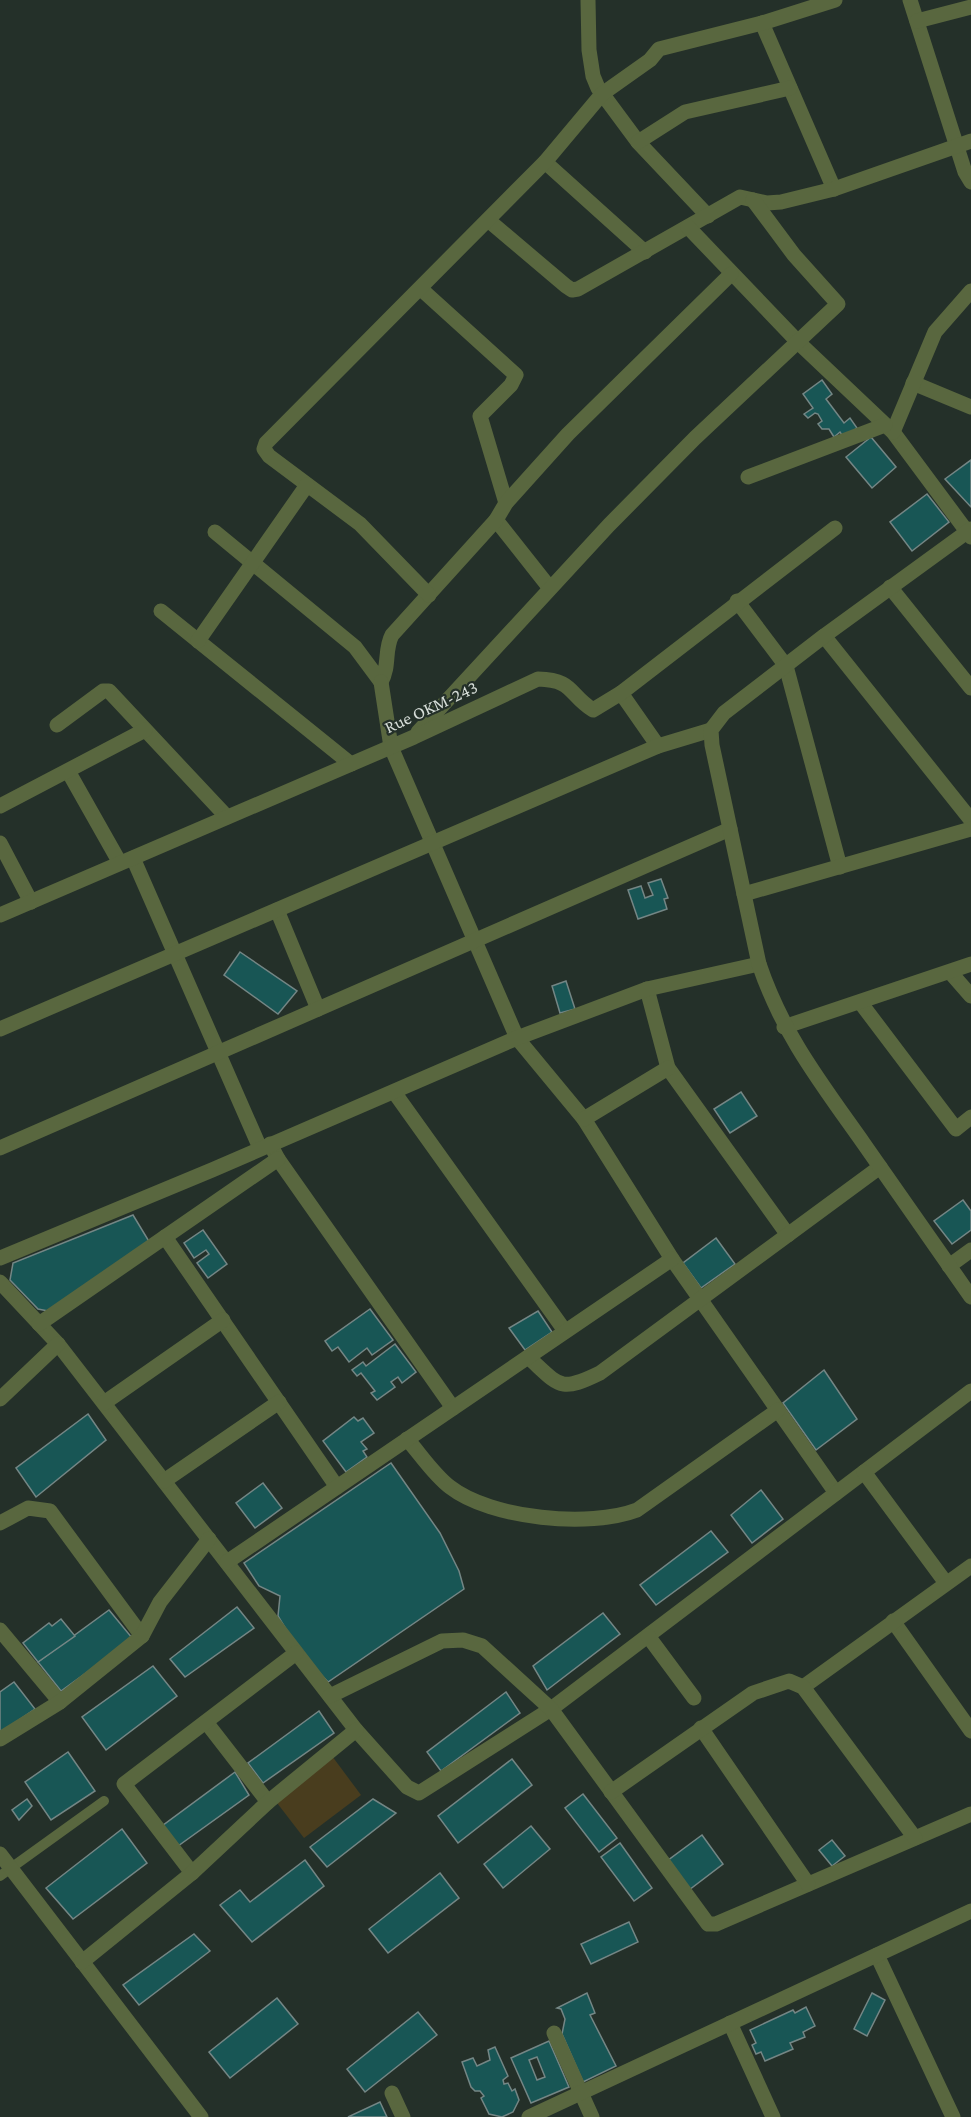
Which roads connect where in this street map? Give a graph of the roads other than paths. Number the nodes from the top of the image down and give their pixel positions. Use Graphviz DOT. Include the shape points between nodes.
graph roads {
  1 [pos="588,0"];
  2 [pos="835,0"];
  3 [pos="910,0"];
  4 [pos="971,7"];
  5 [pos="917,21"];
  6 [pos="762,23"];
  7 [pos="790,88"];
  8 [pos="602,94"];
  9 [pos="638,142"];
  10 [pos="964,143"];
  11 [pos="545,162"];
  12 [pos="971,182"];
  13 [pos="834,189"];
  14 [pos="753,200"];
  15 [pos="708,216"];
  16 [pos="488,220"];
  17 [pos="687,227"];
  18 [pos="645,252"];
  19 [pos="731,274"];
  20 [pos="422,289"];
  21 [pos="971,291"];
  22 [pos="799,343"];
  23 [pos="914,383"];
  24 [pos="971,407"];
  25 [pos="889,429"];
  26 [pos="748,477"];
  27 [pos="307,485"];
  28 [pos="506,503"];
  29 [pos="496,520"];
  30 [pos="835,528"];
  31 [pos="214,532"];
  32 [pos="970,533"];
  33 [pos="253,561"];
  34 [pos="549,587"];
  35 [pos="890,587"];
  36 [pos="429,595"];
  37 [pos="737,601"];
  38 [pos="161,611"];
  39 [pos="824,636"];
  40 [pos="198,641"];
  41 [pos="786,666"];
  42 [pos="381,682"];
  43 [pos="971,688"];
  44 [pos="621,693"];
  45 [pos="57,725"];
  46 [pos="145,730"];
  47 [pos="711,730"];
  48 [pos="414,737"];
  49 [pos="657,746"];
  50 [pos="391,747"];
  51 [pos="351,764"];
  52 [pos="68,771"];
  53 [pos="0,806"];
  54 [pos="227,817"];
  55 [pos="971,820"];
  56 [pos="971,829"];
  57 [pos="730,830"];
  58 [pos="0,843"];
  59 [pos="433,843"];
  60 [pos="127,860"];
  61 [pos="840,867"];
  62 [pos="744,894"];
  63 [pos="31,902"];
  64 [pos="276,910"];
  65 [pos="0,915"];
  66 [pos="475,941"];
  67 [pos="175,954"];
  68 [pos="759,964"];
  69 [pos="971,964"];
  70 [pos="951,972"];
  71 [pos="647,988"];
  72 [pos="971,996"];
  73 [pos="860,1002"];
  74 [pos="318,1009"];
  75 [pos="784,1027"];
  76 [pos="0,1029"];
  77 [pos="517,1038"];
  78 [pos="218,1053"];
  79 [pos="668,1068"];
  80 [pos="394,1092"];
  81 [pos="971,1117"];
  82 [pos="584,1119"];
  83 [pos="265,1146"];
  84 [pos="0,1148"];
  85 [pos="278,1160"];
  86 [pos="880,1167"];
  87 [pos="788,1235"];
  88 [pos="165,1237"];
  89 [pos="971,1250"];
  90 [pos="0,1258"];
  91 [pos="672,1259"];
  92 [pos="949,1266"];
  93 [pos="0,1282"];
  94 [pos="971,1297"];
  95 [pos="700,1300"];
  96 [pos="223,1320"];
  97 [pos="39,1324"];
  98 [pos="565,1331"];
  99 [pos="58,1344"];
  100 [pos="528,1357"];
  101 [pos="971,1391"];
  102 [pos="0,1399"];
  103 [pos="279,1402"];
  104 [pos="104,1403"];
  105 [pos="453,1408"];
  106 [pos="778,1410"];
  107 [pos="407,1439"];
  108 [pos="864,1472"];
  109 [pos="164,1481"];
  110 [pos="338,1486"];
  111 [pos="836,1493"];
  112 [pos="0,1523"];
  113 [pos="209,1539"];
  114 [pos="227,1562"];
  115 [pos="971,1566"];
  116 [pos="946,1583"];
  117 [pos="893,1621"];
  118 [pos="0,1630"];
  119 [pos="142,1636"];
  120 [pos="648,1636"];
  121 [pos="297,1653"];
  122 [pos="803,1687"];
  123 [pos="330,1696"];
  124 [pos="694,1698"];
  125 [pos="60,1702"];
  126 [pos="551,1709"];
  127 [pos="206,1722"];
  128 [pos="701,1728"];
  129 [pos="356,1730"];
  130 [pos="971,1731"];
  131 [pos="0,1739"];
  132 [pos="610,1792"];
  133 [pos="104,1801"];
  134 [pos="268,1802"];
  135 [pos="971,1814"];
  136 [pos="915,1838"];
  137 [pos="0,1854"];
  138 [pos="6,1873"];
  139 [pos="192,1874"];
  140 [pos="808,1884"];
  141 [pos="971,1911"];
  142 [pos="877,1954"];
  143 [pos="82,1962"];
  144 [pos="730,2023"];
  145 [pos="554,2033"];
  146 [pos="392,2093"];
  147 [pos="581,2093"];
  148 [pos="201,2117"];
  149 [pos="403,2117"];
  150 [pos="529,2117"];
  151 [pos="592,2117"];
  152 [pos="773,2117"];
  153 [pos="953,2117"];
  1 -- 8 [label="street" via="593,76"];
  2 -- 6 [label="street"];
  3 -- 5 [label="street"];
  4 -- 5 [label="street"];
  5 -- 10 [label="street"];
  6 -- 7 [label="street"];
  6 -- 8 [label="street" via="664,46"];
  7 -- 9 [label="street" via="685,112"];
  7 -- 13 [label="street"];
  8 -- 9 [label="street"];
  8 -- 11 [label="street"];
  9 -- 15 [label="street"];
  10 -- 12 [label="street" via="965,172"];
  10 -- 13 [label="street"];
  11 -- 16 [label="street"];
  11 -- 18 [label="street"];
  13 -- 14 [label="street" via="781,202"];
  14 -- 15 [label="street" via="740,197"];
  14 -- 22 [label="street" via="794,255 838,304"];
  15 -- 17 [label="street"];
  16 -- 18 [label="street" via="572,290"];
  16 -- 20 [label="street"];
  17 -- 18 [label="street"];
  17 -- 19 [label="street"];
  19 -- 22 [label="street"];
  19 -- 28 [label="street" via="568,434"];
  20 -- 27 [label="street" via="266,443 268,456"];
  20 -- 28 [label="street" via="516,375 511,386 480,416"];
  21 -- 23 [label="street" via="935,332"];
  22 -- 25 [label="street"];
  22 -- 34 [label="street" via="695,438"];
  23 -- 24 [label="street"];
  23 -- 25 [label="street"];
  25 -- 26 [label="street"];
  25 -- 32 [label="street"];
  27 -- 33 [label="street"];
  27 -- 36 [label="street" via="360,524"];
  28 -- 29 [label="street"];
  29 -- 34 [label="street"];
  29 -- 36 [label="street"];
  30 -- 37 [label="street, Rue OKM-243"];
  31 -- 33 [label="street"];
  32 -- 35 [label="street"];
  33 -- 40 [label="street"];
  33 -- 42 [label="street" via="355,647"];
  34 -- 48 [label="street"];
  35 -- 39 [label="street"];
  35 -- 43 [label="street"];
  36 -- 42 [label="street" via="387,644 387,672"];
  37 -- 41 [label="street"];
  37 -- 44 [label="street, Rue OKM-243"];
  38 -- 40 [label="street"];
  39 -- 41 [label="street"];
  39 -- 55 [label="street"];
  40 -- 51 [label="street"];
  41 -- 47 [label="street" via="724,713"];
  41 -- 61 [label="street"];
  42 -- 50 [label="street"];
  44 -- 48 [label="street, Rue OKM-243" via="593,710 581,702 572,688 556,680 538,679"];
  44 -- 49 [label="street"];
  45 -- 46 [label="street" via="103,691 110,691"];
  46 -- 52 [label="street"];
  46 -- 54 [label="street"];
  47 -- 49 [label="street"];
  47 -- 57 [label="street"];
  48 -- 50 [label="street, Rue OKM-243"];
  49 -- 59 [label="street"];
  50 -- 51 [label="street, Rue OKM-243"];
  50 -- 59 [label="street"];
  51 -- 54 [label="street, Rue OKM-243"];
  52 -- 53 [label="street"];
  52 -- 60 [label="street"];
  54 -- 60 [label="street, Rue OKM-243"];
  56 -- 61 [label="street"];
  57 -- 62 [label="street"];
  57 -- 66 [label="street"];
  58 -- 63 [label="street"];
  59 -- 64 [label="street"];
  59 -- 66 [label="street"];
  60 -- 63 [label="street, Rue OKM-243"];
  60 -- 67 [label="street"];
  61 -- 62 [label="street"];
  62 -- 68 [label="street"];
  63 -- 65 [label="street, Rue OKM-243"];
  64 -- 67 [label="street"];
  64 -- 74 [label="street"];
  66 -- 74 [label="street"];
  66 -- 77 [label="street"];
  67 -- 76 [label="street"];
  67 -- 78 [label="street"];
  68 -- 71 [label="street"];
  68 -- 75 [label="street"];
  69 -- 70 [label="street"];
  70 -- 72 [label="street"];
  70 -- 73 [label="street"];
  71 -- 77 [label="street"];
  71 -- 79 [label="street"];
  73 -- 75 [label="street"];
  73 -- 81 [label="street" via="956,1129"];
  74 -- 78 [label="street"];
  75 -- 86 [label="street"];
  77 -- 80 [label="street"];
  77 -- 82 [label="street"];
  78 -- 83 [label="street"];
  78 -- 84 [label="street"];
  79 -- 82 [label="street"];
  79 -- 87 [label="street"];
  80 -- 83 [label="street"];
  80 -- 98 [label="street"];
  82 -- 91 [label="street"];
  83 -- 85 [label="street"];
  83 -- 90 [label="street"];
  85 -- 88 [label="street"];
  85 -- 105 [label="street"];
  86 -- 87 [label="street"];
  86 -- 92 [label="street"];
  87 -- 95 [label="street"];
  88 -- 96 [label="street"];
  88 -- 97 [label="street"];
  89 -- 92 [label="street"];
  91 -- 95 [label="street"];
  91 -- 98 [label="street"];
  92 -- 94 [label="street"];
  93 -- 97 [label="street"];
  95 -- 100 [label="street" via="600,1373 574,1386 556,1383"];
  95 -- 106 [label="street"];
  96 -- 103 [label="street"];
  96 -- 104 [label="street"];
  97 -- 99 [label="street"];
  98 -- 100 [label="street"];
  99 -- 102 [label="street"];
  99 -- 104 [label="street"];
  100 -- 105 [label="street"];
  101 -- 108 [label="street"];
  103 -- 109 [label="street"];
  103 -- 110 [label="street"];
  104 -- 109 [label="street"];
  105 -- 107 [label="street"];
  106 -- 107 [label="street" via="637,1510 614,1517 570,1519 501,1512 451,1488"];
  106 -- 111 [label="street"];
  107 -- 110 [label="street"];
  108 -- 111 [label="street"];
  108 -- 116 [label="street"];
  109 -- 113 [label="street"];
  110 -- 114 [label="street"];
  111 -- 120 [label="street"];
  112 -- 119 [label="street" via="28,1508 50,1512"];
  113 -- 114 [label="street"];
  113 -- 119 [label="street" via="160,1602"];
  114 -- 121 [label="street"];
  115 -- 116 [label="street"];
  116 -- 117 [label="street"];
  117 -- 122 [label="street"];
  117 -- 130 [label="street"];
  118 -- 125 [label="street"];
  119 -- 125 [label="street"];
  120 -- 124 [label="street"];
  120 -- 126 [label="street"];
  121 -- 123 [label="street"];
  121 -- 127 [label="street"];
  122 -- 128 [label="street" via="789,1681 772,1685"];
  122 -- 136 [label="street"];
  123 -- 126 [label="street" via="442,1641 463,1640 482,1646"];
  123 -- 129 [label="street"];
  125 -- 131 [label="street"];
  126 -- 129 [label="street" via="418,1793 407,1787"];
  126 -- 132 [label="street"];
  127 -- 134 [label="street"];
  127 -- 139 [label="street" via="124,1784"];
  128 -- 132 [label="street"];
  128 -- 140 [label="street"];
  129 -- 134 [label="street"];
  132 -- 140 [label="street" via="708,1924"];
  133 -- 138 [label="lane"];
  134 -- 139 [label="street"];
  135 -- 136 [label="street"];
  136 -- 140 [label="street"];
  137 -- 138 [label="street"];
  138 -- 143 [label="street"];
  139 -- 143 [label="street"];
  141 -- 142 [label="street"];
  142 -- 144 [label="street"];
  142 -- 153 [label="street"];
  143 -- 148 [label="street"];
  144 -- 147 [label="street"];
  144 -- 152 [label="street"];
  145 -- 147 [label="street"];
  146 -- 149 [label="street"];
  147 -- 150 [label="street"];
  147 -- 151 [label="street"];
}
